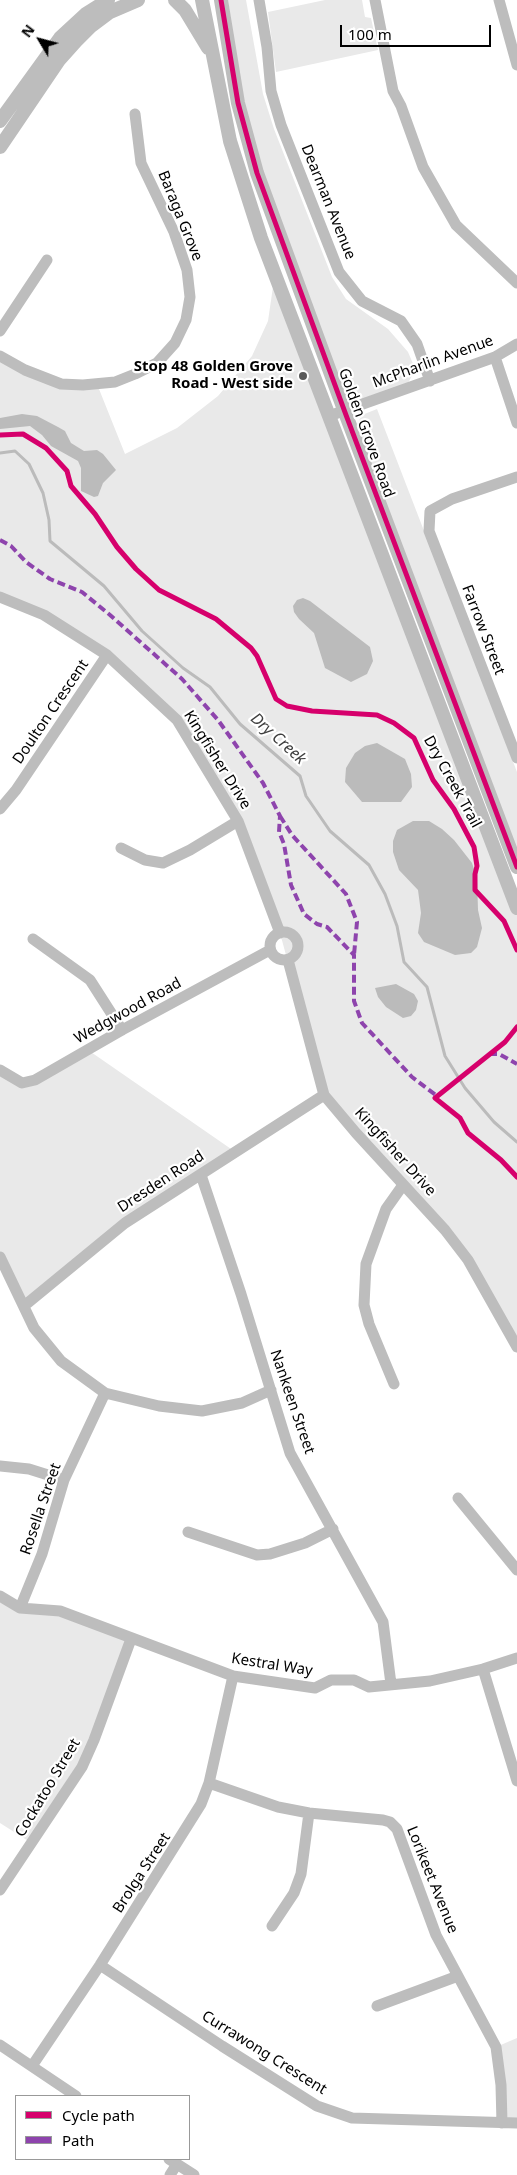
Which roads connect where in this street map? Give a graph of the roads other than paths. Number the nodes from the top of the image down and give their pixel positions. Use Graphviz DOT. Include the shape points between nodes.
graph roads {
  1 [pos="108,0"];
  2 [pos="138,0"];
  3 [pos="175,0"];
  4 [pos="202,0"];
  5 [pos="221,0"];
  6 [pos="259,0"];
  7 [pos="375,0"];
  8 [pos="499,0"];
  9 [pos="212,55"];
  10 [pos="517,65"];
  11 [pos="135,114"];
  12 [pos="0,121"];
  13 [pos="0,147"];
  14 [pos="47,260"];
  15 [pos="517,284"];
  16 [pos="0,331"];
  17 [pos="517,344"];
  18 [pos="0,356"];
  19 [pos="495,357"];
  20 [pos="430,380"];
  21 [pos="344,410"];
  22 [pos="329,416"];
  23 [pos="517,423"];
  24 [pos="517,477"];
  25 [pos="0,598"];
  26 [pos="107,654"];
  27 [pos="517,758"];
  28 [pos="0,809"];
  29 [pos="238,821"];
  30 [pos="121,848"];
  31 [pos="517,867"];
  32 [pos="517,908"];
  33 [pos="280,933"];
  34 [pos="33,939"];
  35 [pos="270,950"];
  36 [pos="288,960"];
  37 [pos="122,1030"];
  38 [pos="0,1070"];
  39 [pos="324,1095"];
  40 [pos="201,1175"];
  41 [pos="404,1185"];
  42 [pos="0,1257"];
  43 [pos="24,1306"];
  44 [pos="517,1347"];
  45 [pos="394,1384"];
  46 [pos="271,1390"];
  47 [pos="105,1393"];
  48 [pos="0,1466"];
  49 [pos="64,1480"];
  50 [pos="458,1498"];
  51 [pos="333,1528"];
  52 [pos="188,1532"];
  53 [pos="517,1570"];
  54 [pos="0,1596"];
  55 [pos="20,1608"];
  56 [pos="131,1639"];
  57 [pos="517,1658"];
  58 [pos="483,1669"];
  59 [pos="233,1676"];
  60 [pos="391,1684"];
  61 [pos="517,1781"];
  62 [pos="209,1784"];
  63 [pos="309,1814"];
  64 [pos="0,1890"];
  65 [pos="272,1926"];
  66 [pos="100,1965"];
  67 [pos="458,1976"];
  68 [pos="377,2006"];
  69 [pos="0,2045"];
  70 [pos="32,2066"];
  71 [pos="75,2095"];
  72 [pos="502,2123"];
  73 [pos="517,2123"];
  74 [pos="173,2162"];
  75 [pos="170,2175"];
  76 [pos="194,2175"];
  1 -- 12 [label="main road" via="86,14 60,38"];
  2 -- 13 [label="main road" via="110,12 90,26 60,60"];
  3 -- 9 [label="main road" via="185,10"];
  4 -- 9 [label="main road, Golden Grove Road"];
  5 -- 21 [label="main road, Golden Grove Road" via="238,103 257,173"];
  6 -- 20 [label="street, Dearman Avenue" via="273,100 339,272 362,301 401,321 416,344"];
  7 -- 15 [label="street" via="393,91 402,106 422,167 456,225"];
  8 -- 10 [label="street"];
  9 -- 22 [label="main road, Golden Grove Road" via="230,141 261,238"];
  11 -- 18 [label="street, Baraga Grove" via="141,163 174,232 187,270 190,297 186,320 175,343 158,363 136,374 115,382 83,385 61,384"];
  14 -- 16 [label="street"];
  17 -- 19 [label="street, McPharlin Avenue"];
  19 -- 20 [label="street, McPharlin Avenue"];
  19 -- 23 [label="street"];
  20 -- 21 [label="street, McPharlin Avenue"];
  21 -- 22 [label="street, McPharlin Avenue"];
  21 -- 31 [label="main road, Golden Grove Road"];
  22 -- 32 [label="main road, Golden Grove Road"];
  24 -- 27 [label="street, Farrow Street" via="430,511 429,531"];
  25 -- 26 [label="street, Kingfisher Drive" via="44,615"];
  26 -- 28 [label="street, Doulton Crescent"];
  26 -- 29 [label="street, Kingfisher Drive" via="177,720"];
  29 -- 30 [label="street" via="163,864 144,860"];
  29 -- 33 [label="street, Kingfisher Drive"];
  33 -- 35 [label="street" via="270,942"];
  33 -- 36 [label="street" via="289,934 296,940 297,949"];
  34 -- 37 [label="street" via="90,980"];
  35 -- 36 [label="street" via="275,958"];
  35 -- 37 [label="street, Wedgwood Road"];
  36 -- 39 [label="street, Kingfisher Drive"];
  37 -- 38 [label="street, Wedgwood Road" via="35,1080 22,1083"];
  39 -- 40 [label="street, Dresden Road"];
  39 -- 41 [label="street, Kingfisher Drive"];
  40 -- 43 [label="street, Dresden Road" via="125,1222"];
  40 -- 46 [label="street, Nankeen Street"];
  41 -- 44 [label="street, Kingfisher Drive" via="468,1260"];
  41 -- 45 [label="street" via="386,1209 366,1264 364,1305"];
  42 -- 43 [label="street"];
  43 -- 47 [label="street" via="34,1328 61,1361"];
  46 -- 47 [label="street" via="242,1403 202,1411 159,1406"];
  46 -- 51 [label="street, Nankeen Street" via="290,1453"];
  47 -- 49 [label="street, Rosella Street"];
  48 -- 49 [label="street" via="30,1469"];
  49 -- 55 [label="street, Rosella Street" via="42,1554"];
  50 -- 53 [label="street"];
  51 -- 52 [label="street" via="305,1543 257,1555"];
  51 -- 60 [label="street, Nankeen Street" via="383,1622"];
  54 -- 55 [label="street, Kestral Way"];
  55 -- 56 [label="street, Kestral Way" via="60,1611"];
  56 -- 59 [label="street, Kestral Way"];
  56 -- 64 [label="street, Cockatoo Street" via="82,1767"];
  57 -- 58 [label="street, Kestral Way"];
  58 -- 60 [label="street, Kestral Way" via="430,1681"];
  58 -- 61 [label="street"];
  59 -- 60 [label="street, Kestral Way" via="314,1688 331,1680 354,1680 368,1687"];
  59 -- 62 [label="street, Brolga Street"];
  62 -- 63 [label="street, Lorikeet Avenue"];
  62 -- 66 [label="street, Brolga Street" via="192,1822"];
  63 -- 65 [label="street" via="301,1874 294,1893"];
  63 -- 67 [label="street, Lorikeet Avenue" via="383,1820 397,1829 436,1935"];
  66 -- 70 [label="street, Brolga Street"];
  66 -- 72 [label="street, Currawong Crescent" via="317,2106 352,2118"];
  67 -- 68 [label="street"];
  67 -- 72 [label="street, Lorikeet Avenue" via="496,2047"];
  69 -- 70 [label="street"];
  70 -- 71 [label="street"];
  72 -- 73 [label="street, Currawong Crescent"];
  74 -- 75 [label="street"];
  74 -- 76 [label="street"];
}
